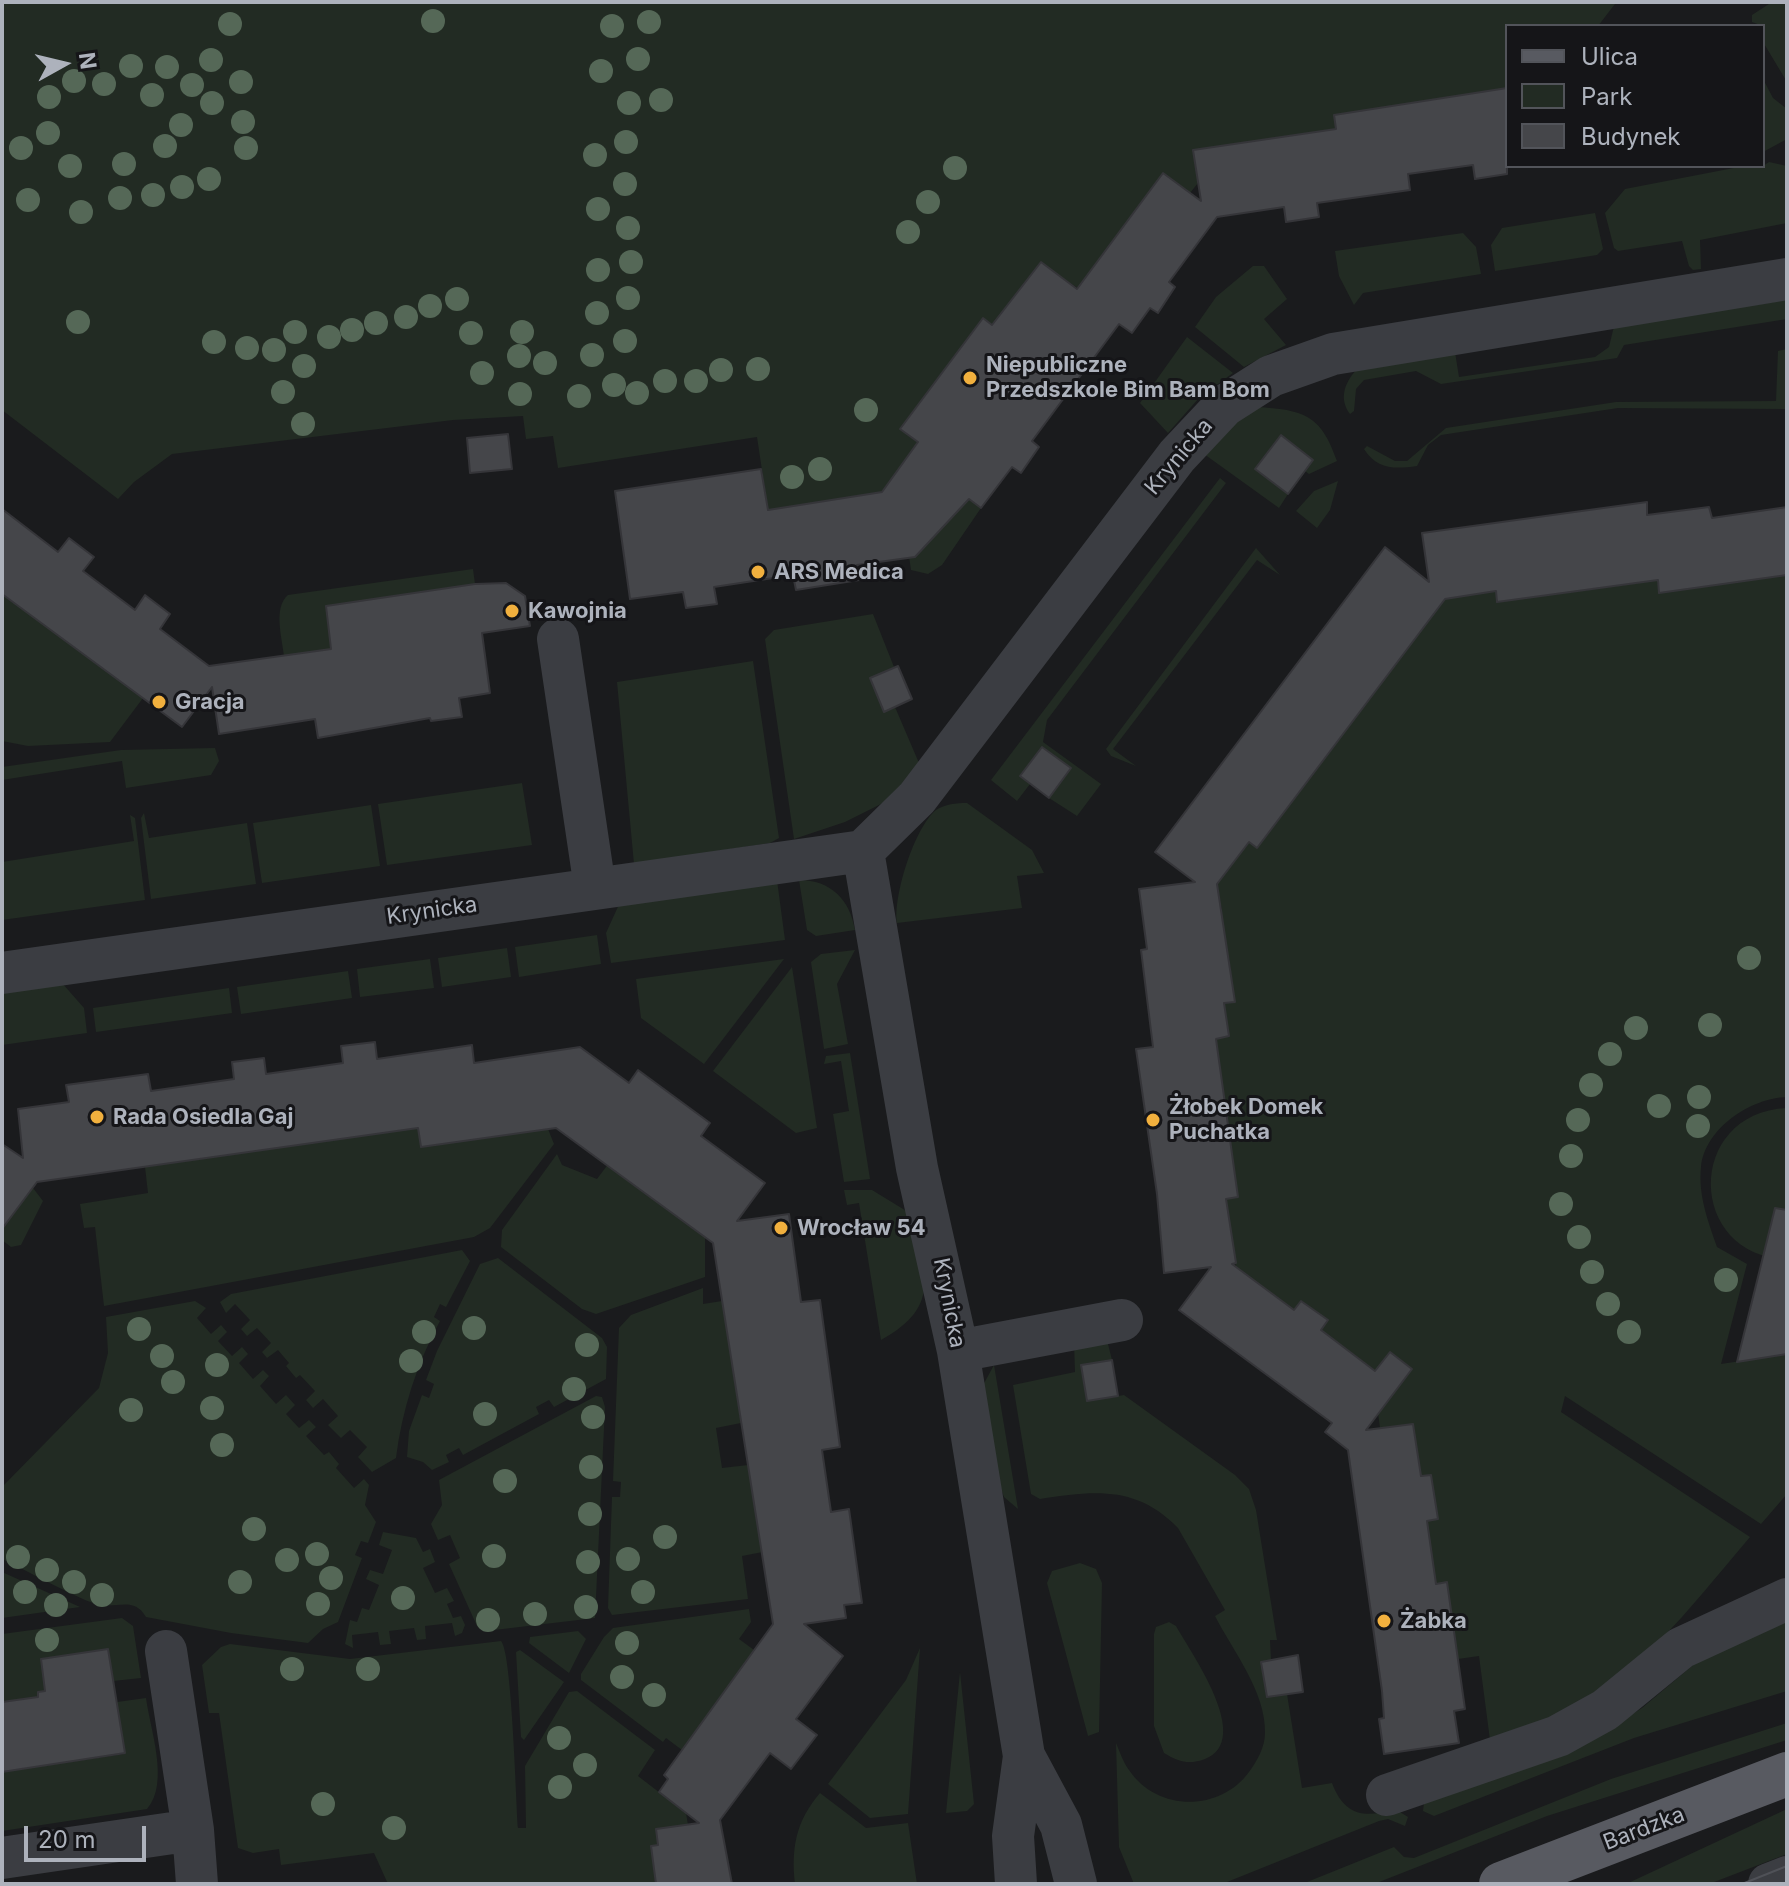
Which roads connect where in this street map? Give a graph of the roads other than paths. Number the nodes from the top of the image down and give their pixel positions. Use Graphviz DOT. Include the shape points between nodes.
graph roads {
  1 [pos="1787,279"];
  2 [pos="558,639"];
  3 [pos="863,851"];
  4 [pos="595,888"];
  5 [pos="2,973"];
  6 [pos="1122,1320"];
  7 [pos="958,1351"];
  8 [pos="1787,1599"];
  9 [pos="166,1651"];
  10 [pos="1024,1756"];
  11 [pos="1787,1774"];
  12 [pos="1387,1795"];
  13 [pos="193,1830"];
  14 [pos="2,1858"];
  15 [pos="1787,1877"];
  16 [pos="197,1884"];
  17 [pos="1016,1884"];
  18 [pos="1076,1884"];
  19 [pos="1501,1884"];
  20 [pos="1769,1884"];
  1 -- 3 [label="street, Krynicka" via="1333,354 1271,376 1224,406 1177,456 917,798"];
  2 -- 4 [label="street"];
  3 -- 4 [label="street, Krynicka"];
  3 -- 7 [label="street, Krynicka" via="917,1168"];
  4 -- 5 [label="street, Krynicka"];
  6 -- 7 [label="street"];
  7 -- 10 [label="street, Krynicka"];
  8 -- 12 [label="street" via="1681,1648 1605,1710 1558,1736"];
  9 -- 13 [label="street"];
  10 -- 17 [label="street, Krynicka" via="1013,1836"];
  10 -- 18 [label="street, Krynicka" via="1061,1825"];
  11 -- 19 [label="main road, Bardzka"];
  13 -- 14 [label="street"];
  13 -- 16 [label="street"];
  15 -- 20 [label="street"];
}
